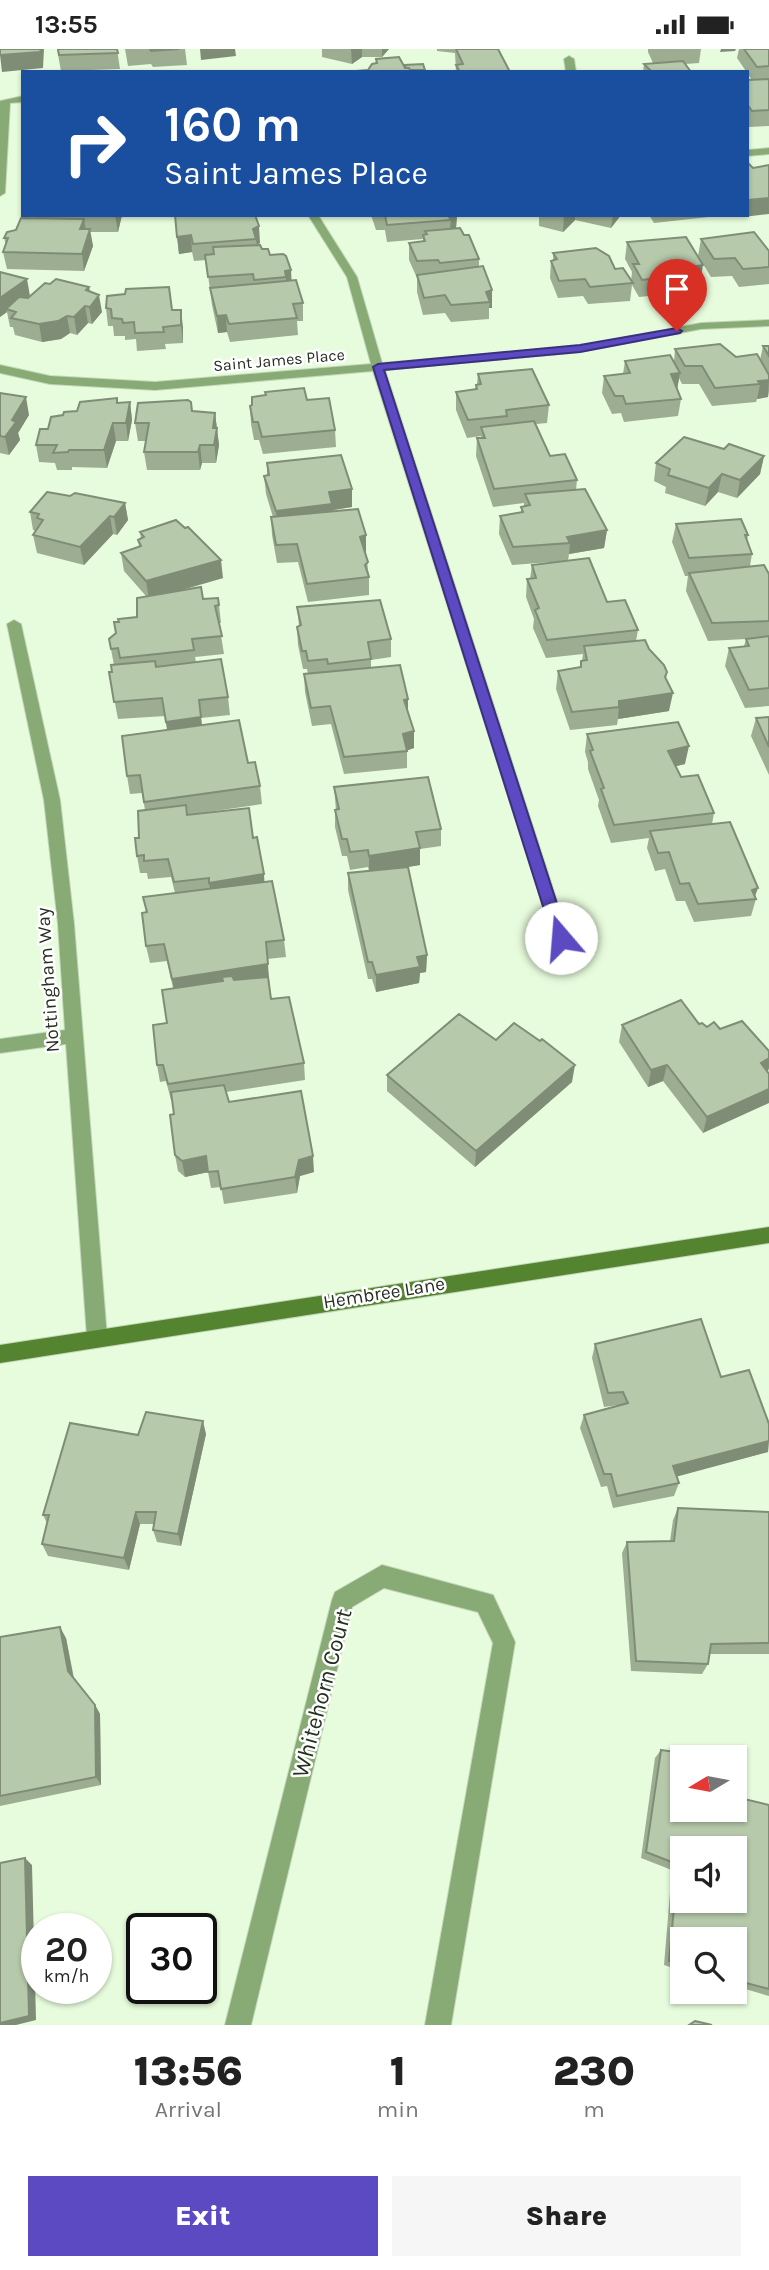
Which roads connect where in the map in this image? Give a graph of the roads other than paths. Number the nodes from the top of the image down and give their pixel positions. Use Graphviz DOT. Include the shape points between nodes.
graph roads {
  1 [pos="569,59"];
  2 [pos="571,70"];
  3 [pos="21,99"];
  4 [pos="769,151"];
  5 [pos="749,153"];
  6 [pos="0,193"];
  7 [pos="314,217"];
  8 [pos="769,323"];
  9 [pos="378,367"];
  10 [pos="0,369"];
  11 [pos="14,625"];
  12 [pos="561,938"];
  13 [pos="73,1036"];
  14 [pos="0,1046"];
  15 [pos="769,1235"];
  16 [pos="97,1337"];
  17 [pos="0,1354"];
  18 [pos="238,2025"];
  19 [pos="439,2025"];
  1 -- 2 [label="street"];
  3 -- 6 [label="street" via="5,101"];
  4 -- 5 [label="street"];
  7 -- 9 [label="street" via="352,277"];
  8 -- 9 [label="street, Saint James Place" via="701,326 580,349"];
  9 -- 10 [label="street, Saint James Place" via="155,386 50,380"];
  9 -- 12 [label="street"];
  11 -- 13 [label="street, Nottingham Way" via="52,800"];
  13 -- 14 [label="street"];
  13 -- 16 [label="street, Nottingham Way"];
  15 -- 16 [label="street, Hembree Lane"];
  16 -- 17 [label="street, Hembree Lane"];
  18 -- 19 [label="street, Whitehorn Court" via="343,1600 382,1576 485,1603 504,1642"];
}
